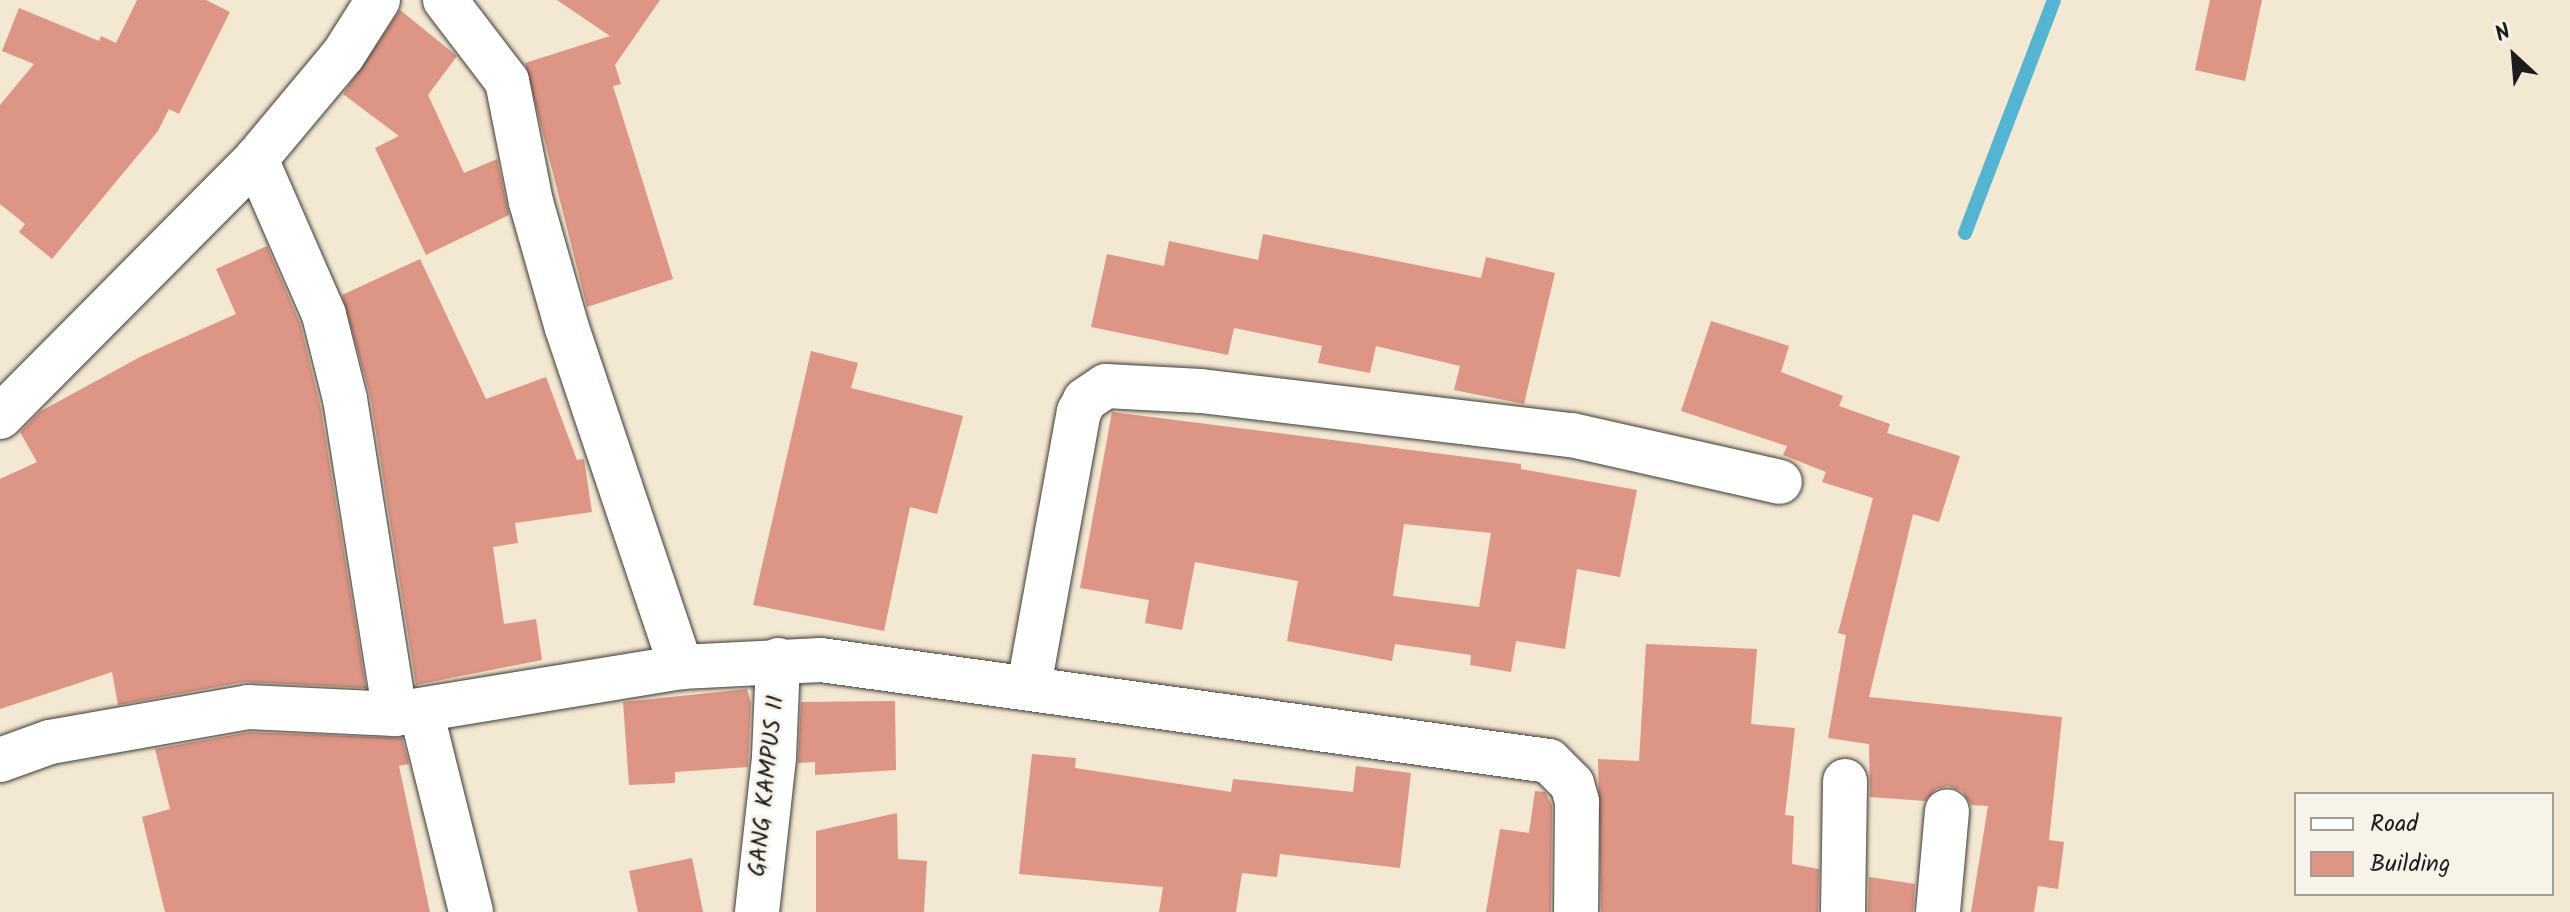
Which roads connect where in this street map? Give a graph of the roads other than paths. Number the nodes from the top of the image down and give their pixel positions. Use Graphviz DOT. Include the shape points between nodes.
graph roads {
  1 [pos="378,0"];
  2 [pos="445,0"];
  3 [pos="256,159"];
  4 [pos="0,417"];
  5 [pos="1780,482"];
  6 [pos="778,660"];
  7 [pos="681,667"];
  8 [pos="1029,686"];
  9 [pos="408,712"];
  10 [pos="0,760"];
  11 [pos="1845,781"];
  12 [pos="1947,811"];
  13 [pos="471,912"];
  14 [pos="757,912"];
  15 [pos="1576,912"];
  16 [pos="1843,912"];
  17 [pos="1938,912"];
  1 -- 3 [label="street" via="343,55"];
  2 -- 7 [label="street" via="507,81 531,202 567,328"];
  3 -- 4 [label="street"];
  3 -- 9 [label="street" via="324,315"];
  5 -- 8 [label="street" via="1572,435 1201,391 1106,386 1085,400 1079,412"];
  6 -- 7 [label="street"];
  6 -- 8 [label="street" via="821,660"];
  6 -- 14 [label="street, GANG KAMPUS II" via="774,757"];
  7 -- 9 [label="street"];
  8 -- 15 [label="street" via="1549,761 1572,784 1577,802"];
  9 -- 10 [label="street" via="248,707 50,742"];
  9 -- 13 [label="street"];
  11 -- 16 [label="street"];
  12 -- 17 [label="street"];
}
